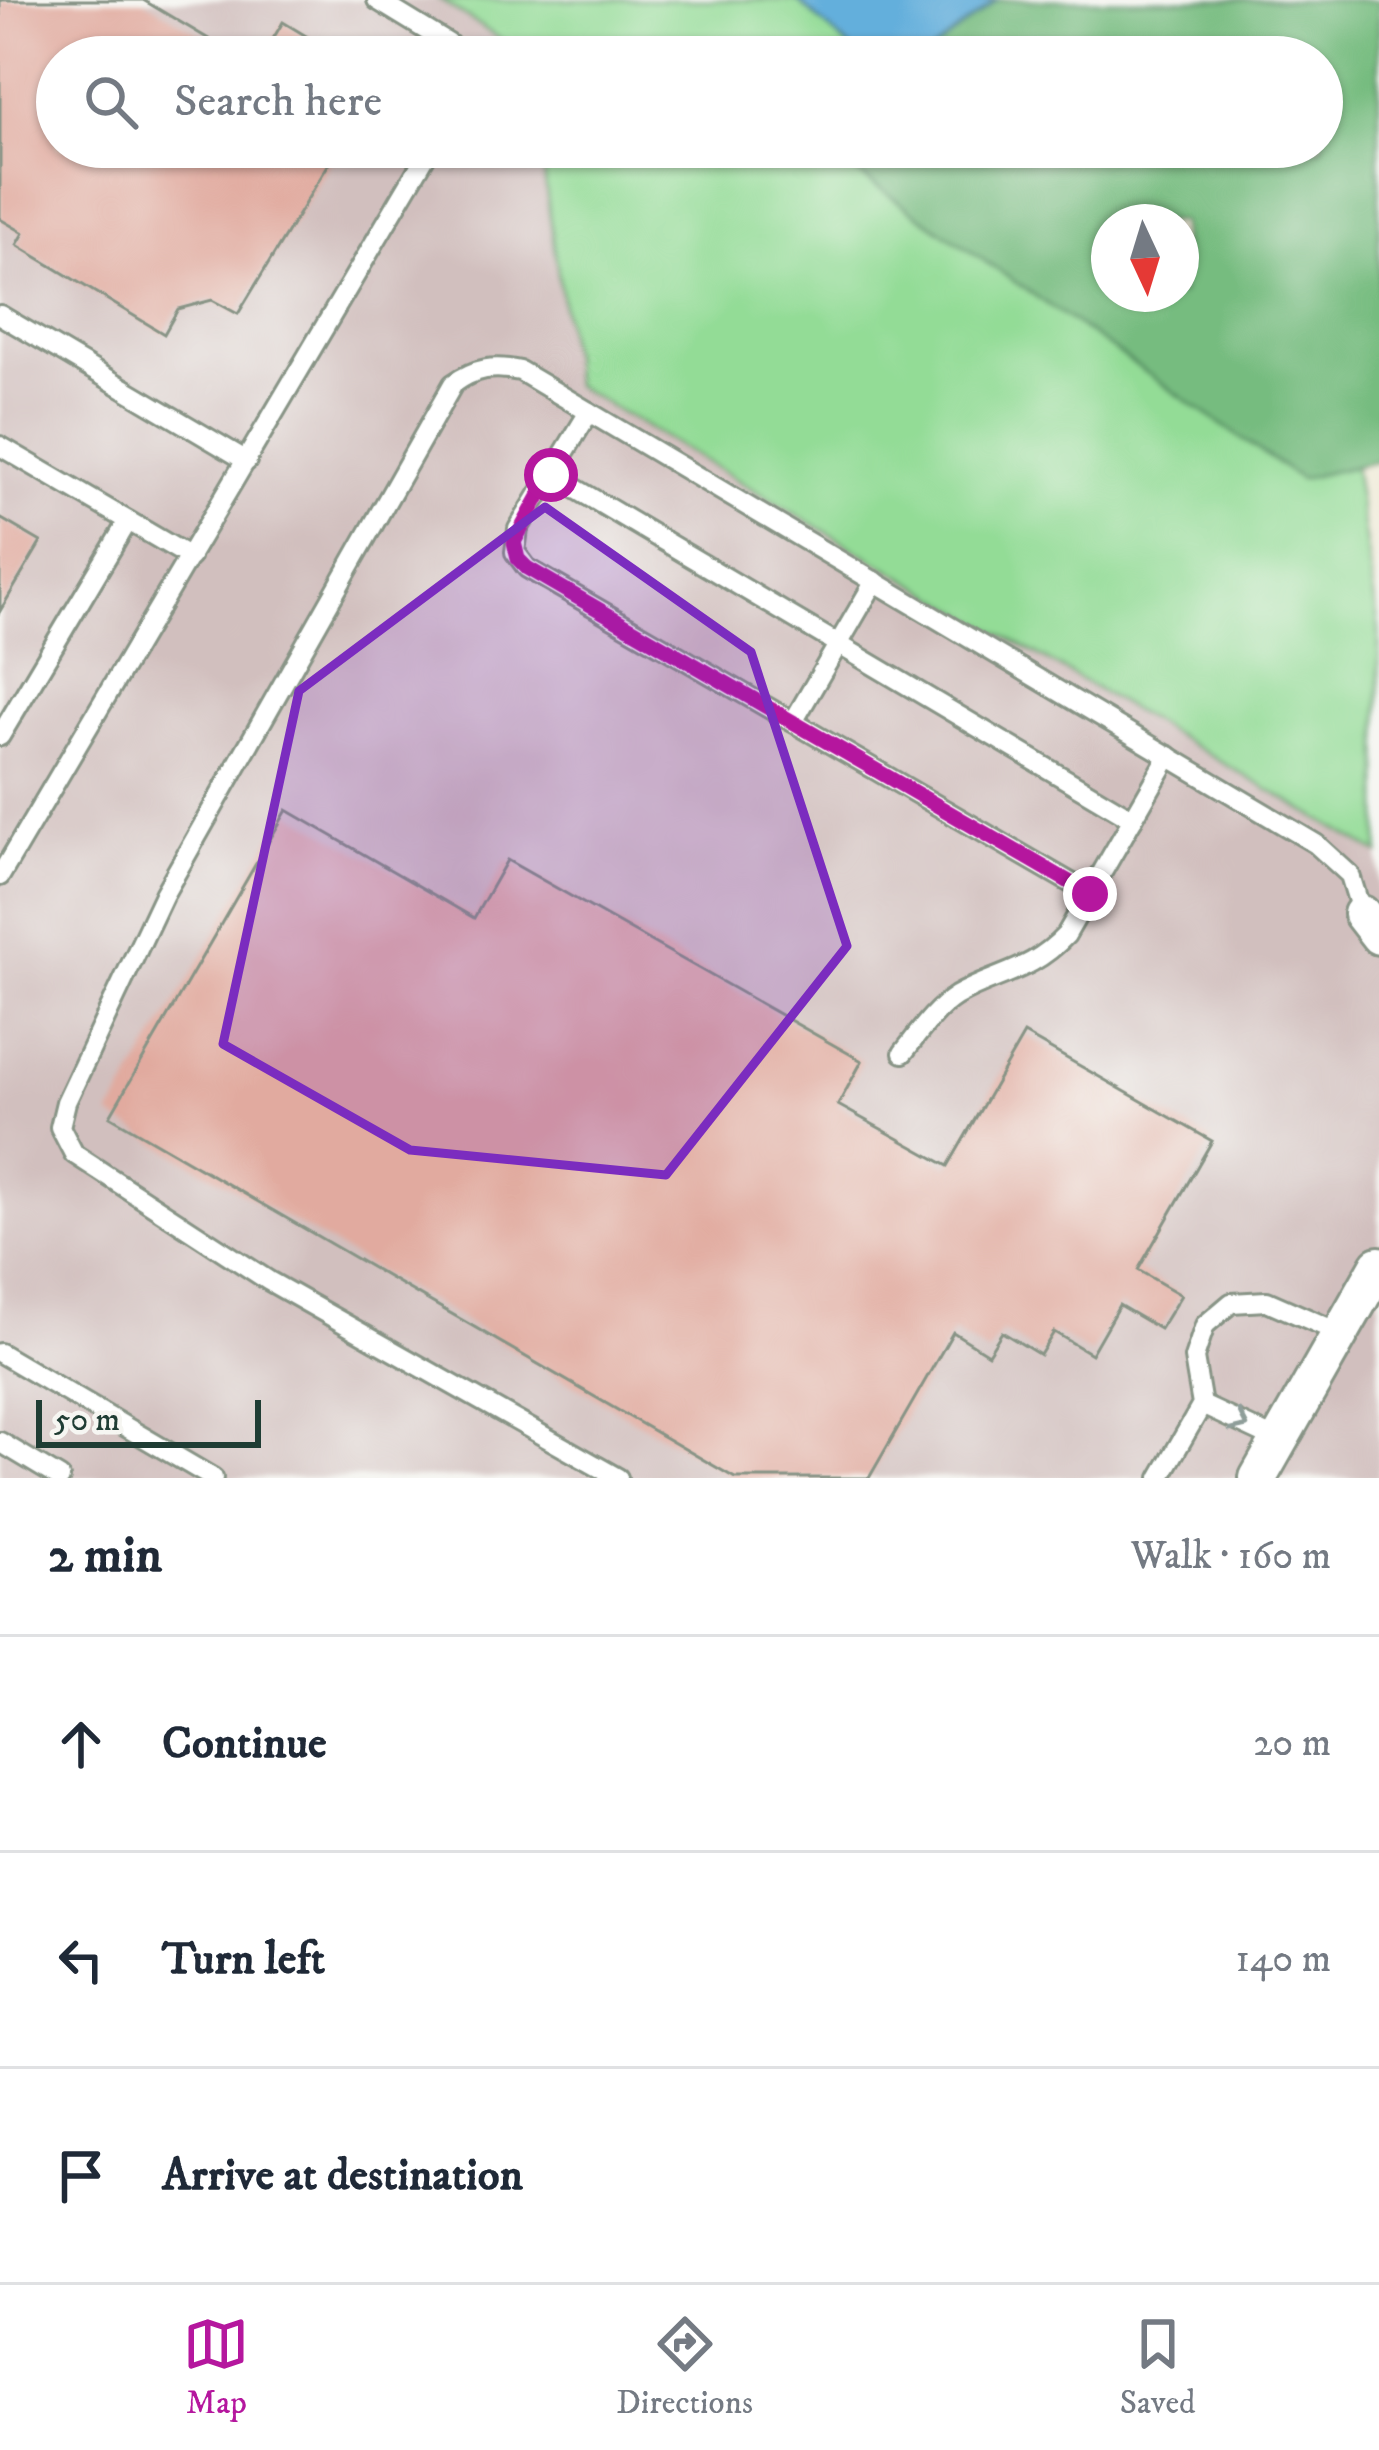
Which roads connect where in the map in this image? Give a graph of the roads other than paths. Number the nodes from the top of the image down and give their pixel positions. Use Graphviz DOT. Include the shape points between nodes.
graph roads {
  1 [pos="377,0"];
  2 [pos="436,36"];
  3 [pos="419,168"];
  4 [pos="0,315"];
  5 [pos="589,412"];
  6 [pos="0,446"];
  7 [pos="247,461"];
  8 [pos="551,475"];
  9 [pos="128,521"];
  10 [pos="190,557"];
  11 [pos="875,581"];
  12 [pos="838,644"];
  13 [pos="793,722"];
  14 [pos="0,736"];
  15 [pos="1169,757"];
  16 [pos="1133,819"];
  17 [pos="0,876"];
  18 [pos="1090,894"];
  19 [pos="1371,925"];
  20 [pos="903,1053"];
  21 [pos="1379,1265"];
  22 [pos="1340,1334"];
  23 [pos="0,1353"];
  24 [pos="1202,1405"];
  25 [pos="0,1442"];
  26 [pos="1279,1442"];
  27 [pos="60,1478"];
  28 [pos="212,1478"];
  29 [pos="618,1478"];
  30 [pos="1160,1478"];
  31 [pos="1258,1478"];
  1 -- 2 [label="lane"];
  3 -- 7 [label="lane"];
  4 -- 7 [label="lane"];
  5 -- 8 [label="lane"];
  5 -- 11 [label="lane"];
  5 -- 29 [label="lane" via="498,366 453,384 164,894 60,1127 74,1154 268,1281"];
  6 -- 9 [label="lane"];
  7 -- 10 [label="lane"];
  8 -- 12 [label="lane"];
  8 -- 13 [label="lane" via="518,529 518,559"];
  9 -- 10 [label="lane"];
  9 -- 14 [label="lane"];
  10 -- 17 [label="lane"];
  11 -- 12 [label="lane"];
  11 -- 15 [label="lane"];
  12 -- 13 [label="lane"];
  12 -- 16 [label="lane"];
  13 -- 18 [label="lane"];
  15 -- 16 [label="lane"];
  15 -- 19 [label="lane" via="1316,844 1351,874"];
  16 -- 18 [label="lane"];
  18 -- 20 [label="lane" via="1046,957 954,998"];
  21 -- 22 [label="street"];
  22 -- 24 [label="lane" via="1267,1301 1231,1303 1205,1325 1194,1358"];
  22 -- 26 [label="street"];
  23 -- 28 [label="lane"];
  24 -- 26 [label="lane, one-way"];
  24 -- 30 [label="lane"];
  25 -- 27 [label="lane"];
  26 -- 31 [label="street"];
}
